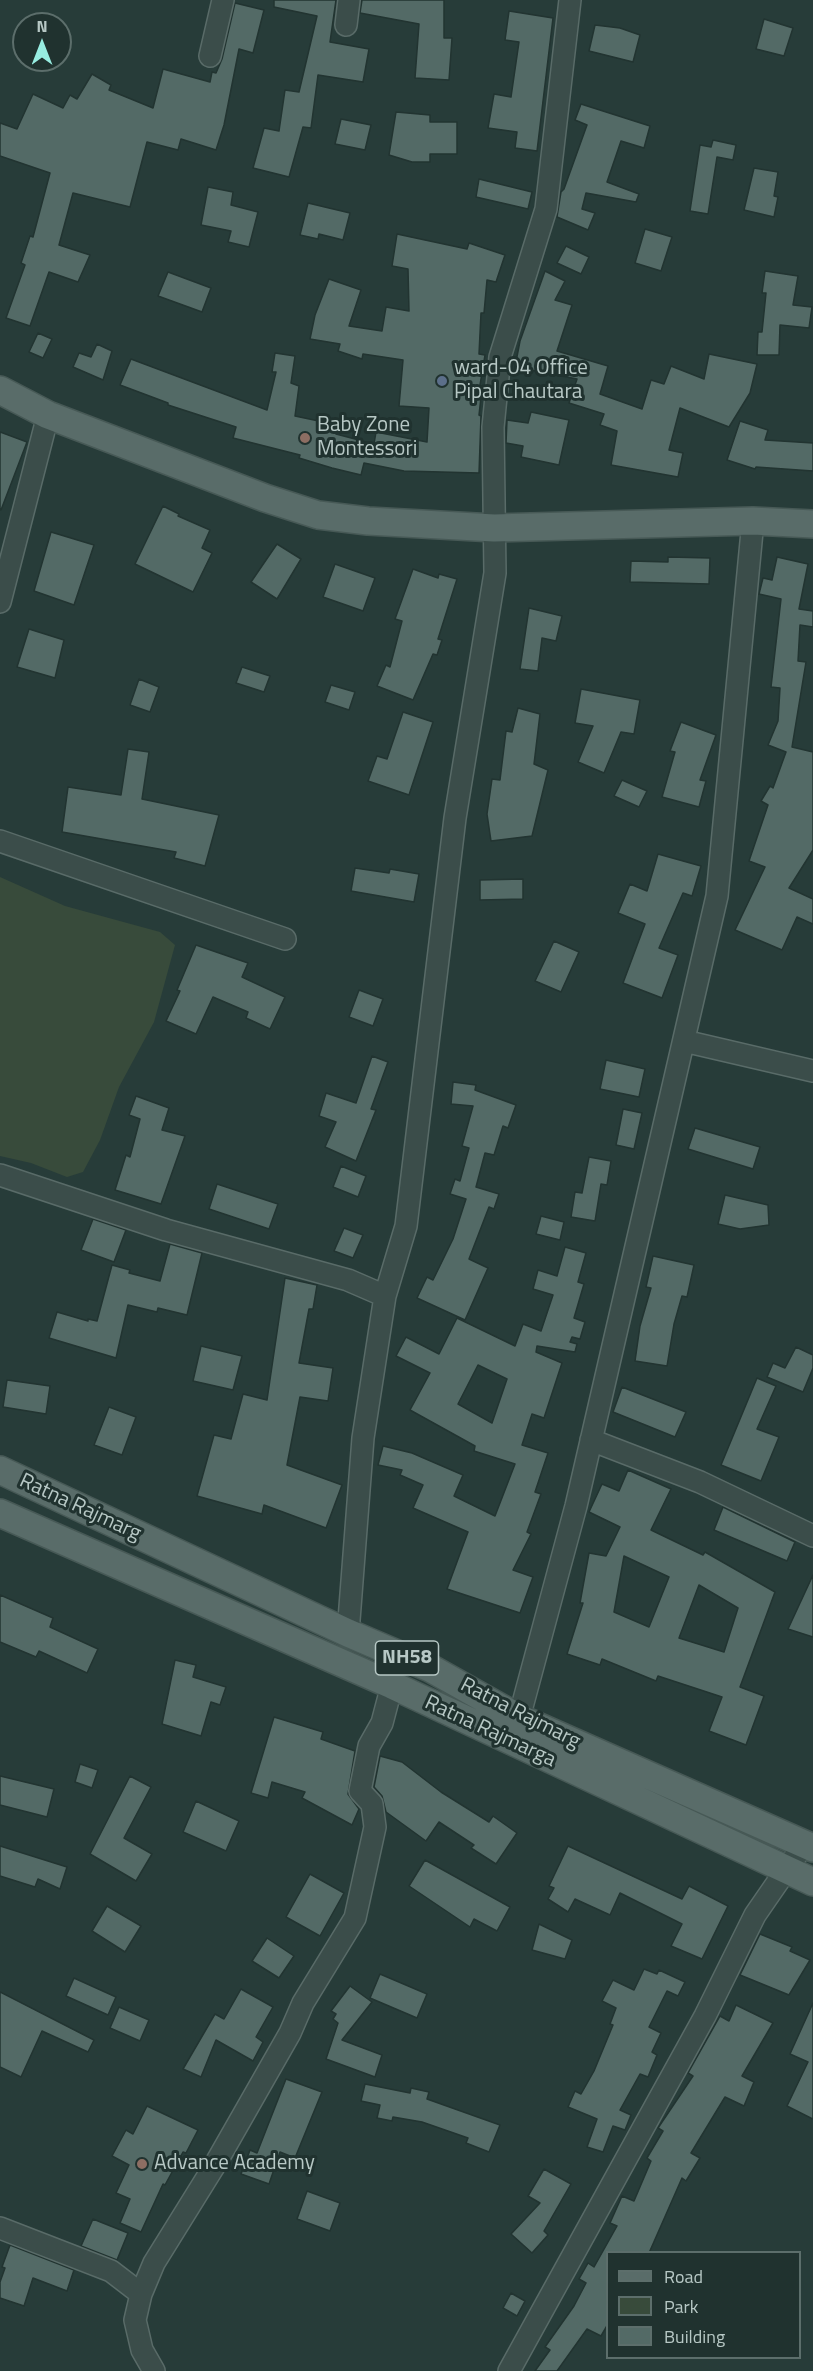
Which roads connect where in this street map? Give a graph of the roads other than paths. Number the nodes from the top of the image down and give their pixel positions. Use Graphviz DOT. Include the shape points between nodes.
graph roads {
  1 [pos="223,0"];
  2 [pos="350,0"];
  3 [pos="570,0"];
  4 [pos="346,25"];
  5 [pos="210,56"];
  6 [pos="0,390"];
  7 [pos="48,415"];
  8 [pos="753,521"];
  9 [pos="813,524"];
  10 [pos="494,528"];
  11 [pos="0,602"];
  12 [pos="0,841"];
  13 [pos="285,939"];
  14 [pos="684,1041"];
  15 [pos="813,1071"];
  16 [pos="0,1175"];
  17 [pos="385,1296"];
  18 [pos="591,1440"];
  19 [pos="0,1470"];
  20 [pos="0,1513"];
  21 [pos="813,1536"];
  22 [pos="348,1634"];
  23 [pos="430,1668"];
  24 [pos="392,1685"];
  25 [pos="418,1698"];
  26 [pos="519,1718"];
  27 [pos="809,1846"];
  28 [pos="787,1871"];
  29 [pos="813,1882"];
  30 [pos="0,2228"];
  31 [pos="141,2294"];
  32 [pos="154,2371"];
  33 [pos="509,2371"];
  1 -- 5 [label="street"];
  2 -- 4 [label="street"];
  3 -- 10 [label="street" via="546,209 500,357 493,427"];
  6 -- 7 [label="main road"];
  7 -- 10 [label="main road" via="318,515"];
  7 -- 11 [label="street"];
  8 -- 9 [label="main road"];
  8 -- 10 [label="main road"];
  8 -- 14 [label="street" via="717,896"];
  10 -- 17 [label="street" via="495,573 455,818 406,1226"];
  12 -- 13 [label="street"];
  14 -- 15 [label="street"];
  14 -- 18 [label="street"];
  16 -- 17 [label="street" via="166,1230 348,1280"];
  17 -- 22 [label="street" via="363,1438"];
  18 -- 21 [label="street" via="700,1482"];
  18 -- 26 [label="street"];
  19 -- 22 [label="main road, Ratna Rajmarg / NH58"];
  20 -- 24 [label="main road, Ratna Rajmarga / NH58"];
  22 -- 23 [label="main road, Ratna Rajmarg / NH58"];
  23 -- 25 [label="main road"];
  23 -- 26 [label="main road, Ratna Rajmarg / NH58"];
  24 -- 25 [label="main road, Ratna Rajmarga / NH58"];
  24 -- 31 [label="street" via="382,1723 369,1746 360,1791 372,1803 375,1827 354,1918 213,2168 154,2263"];
  25 -- 28 [label="main road, Ratna Rajmarga / NH58"];
  26 -- 27 [label="main road, Ratna Rajmarg / NH58"];
  27 -- 28 [label="street"];
  28 -- 29 [label="main road, Ratna Rajmarga / NH58"];
  28 -- 33 [label="street" via="755,1915 705,2016"];
  30 -- 31 [label="street" via="111,2271"];
  31 -- 32 [label="street" via="135,2320 142,2350"];
}
